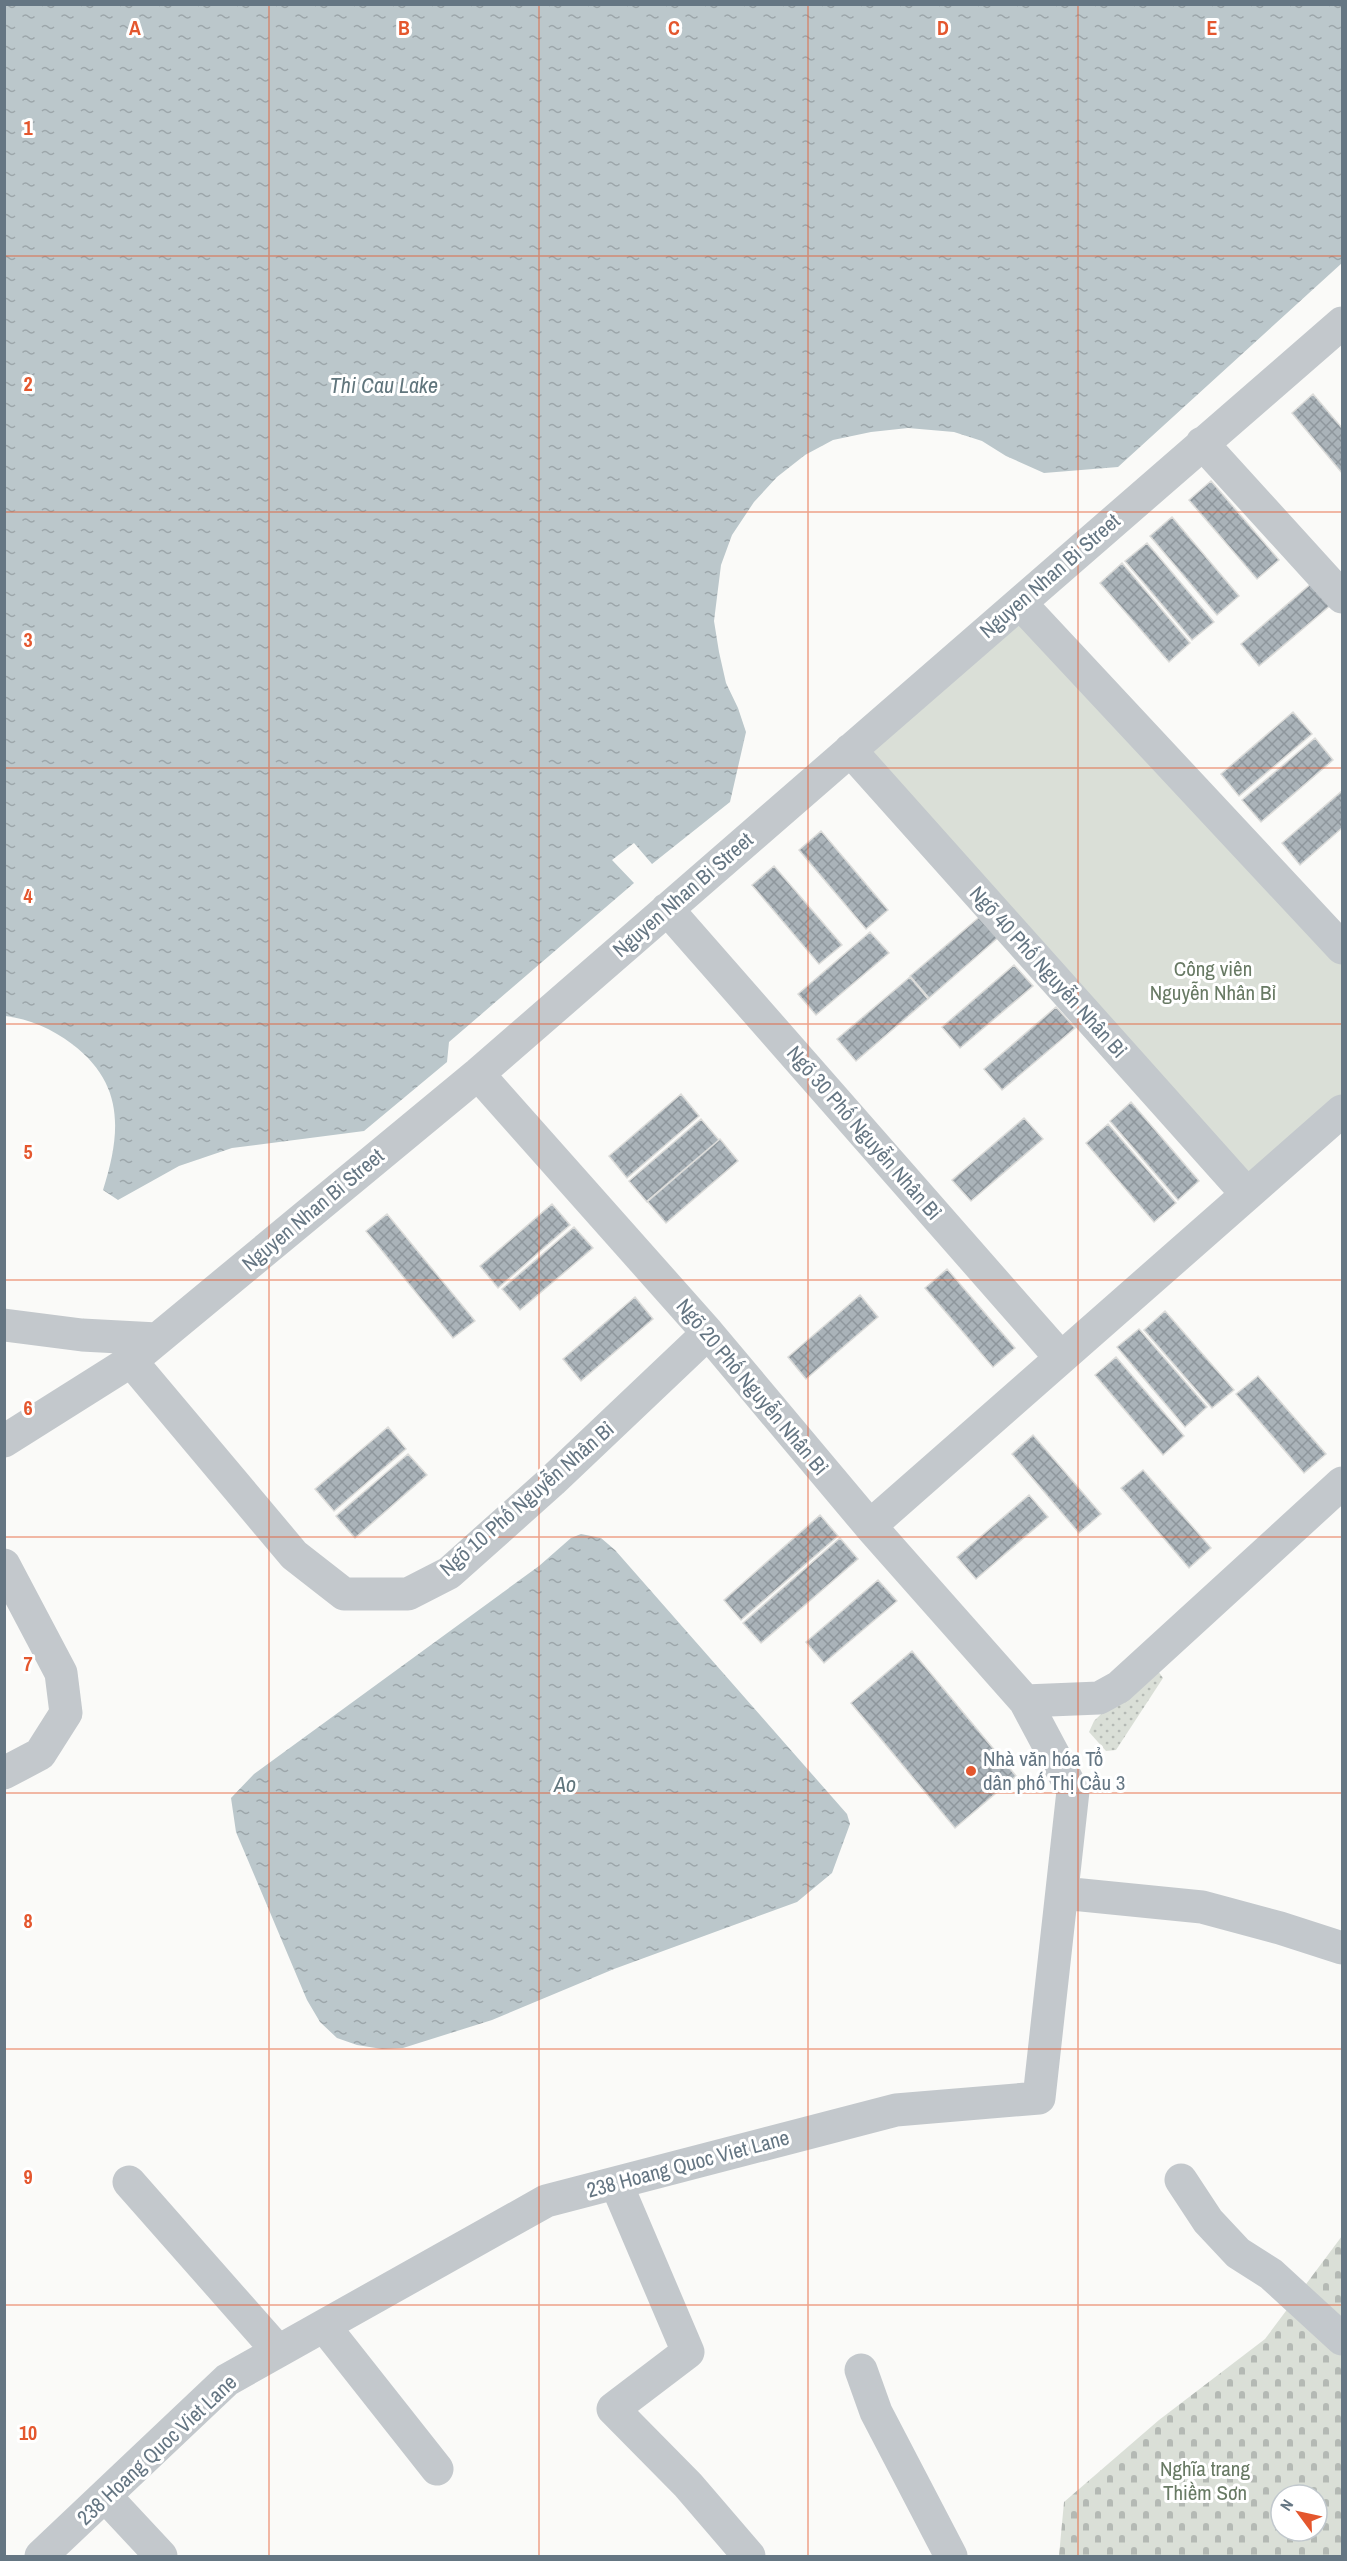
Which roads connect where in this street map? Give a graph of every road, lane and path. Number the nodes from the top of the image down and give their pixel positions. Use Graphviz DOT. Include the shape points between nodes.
graph roads {
  1 [pos="1342,323"];
  2 [pos="1202,443"];
  3 [pos="1342,597"];
  4 [pos="1020,603"];
  5 [pos="850,750"];
  6 [pos="668,909"];
  7 [pos="1342,948"];
  8 [pos="478,1074"];
  9 [pos="1340,1120"];
  10 [pos="1247,1194"];
  11 [pos="4,1325"];
  12 [pos="708,1333"];
  13 [pos="158,1338"];
  14 [pos="1062,1358"];
  15 [pos="131,1361"];
  16 [pos="4,1441"];
  17 [pos="1342,1483"];
  18 [pos="870,1526"];
  19 [pos="4,1566"];
  20 [pos="1025,1701"];
  21 [pos="4,1773"];
  22 [pos="1062,1893"];
  23 [pos="1342,1948"];
  24 [pos="1181,2180"];
  25 [pos="129,2182"];
  26 [pos="616,2183"];
  27 [pos="324,2326"];
  28 [pos="1342,2339"];
  29 [pos="278,2352"];
  30 [pos="861,2370"];
  31 [pos="437,2469"];
  32 [pos="105,2496"];
  33 [pos="41,2556"];
  34 [pos="161,2556"];
  35 [pos="749,2556"];
  36 [pos="951,2556"];
  1 -- 2 [label="street, Nguyen Nhan Bi Street"];
  2 -- 3 [label="street"];
  2 -- 4 [label="street, Nguyen Nhan Bi Street"];
  4 -- 5 [label="street, Nguyen Nhan Bi Street"];
  4 -- 7 [label="street"];
  5 -- 6 [label="street, Nguyen Nhan Bi Street"];
  5 -- 10 [label="street, Ngõ 40 Phố Nguyễn Nhân Bỉ"];
  6 -- 8 [label="street, Nguyen Nhan Bi Street"];
  6 -- 14 [label="street, Ngõ 30 Phố Nguyễn Nhân Bỉ"];
  8 -- 12 [label="street, Ngõ 20 Phố Nguyễn Nhân Bỉ"];
  8 -- 13 [label="street, Nguyen Nhan Bi Street"];
  9 -- 10 [label="street"];
  10 -- 14 [label="street"];
  11 -- 13 [label="street" via="82,1335"];
  12 -- 15 [label="street, Ngõ 10 Phố Nguyễn Nhân Bỉ" via="449,1572 408,1594 344,1594 294,1555"];
  12 -- 18 [label="street, Ngõ 20 Phố Nguyễn Nhân Bỉ"];
  13 -- 15 [label="street, Nguyen Nhan Bi Street"];
  14 -- 18 [label="street"];
  15 -- 16 [label="street, Nguyen Nhan Bi Street"];
  17 -- 20 [label="street" via="1119,1687 1099,1698"];
  18 -- 20 [label="street, Ngõ 20 Phố Nguyễn Nhân Bỉ"];
  19 -- 21 [label="street" via="61,1673 66,1713 40,1754"];
  20 -- 22 [label="street, 238 Hoang Quoc Viet Lane" via="1073,1791"];
  22 -- 23 [label="street" via="1202,1907"];
  22 -- 26 [label="street, 238 Hoang Quoc Viet Lane" via="1039,2098 896,2110"];
  24 -- 28 [label="street" via="1208,2221 1238,2253 1271,2274"];
  25 -- 29 [label="street"];
  26 -- 27 [label="street, 238 Hoang Quoc Viet Lane" via="546,2201"];
  26 -- 35 [label="street" via="688,2352 613,2409 688,2485"];
  27 -- 29 [label="street, 238 Hoang Quoc Viet Lane"];
  27 -- 31 [label="street"];
  29 -- 32 [label="street, 238 Hoang Quoc Viet Lane" via="227,2380"];
  30 -- 36 [label="street" via="876,2412"];
  32 -- 33 [label="street, 238 Hoang Quoc Viet Lane"];
  32 -- 34 [label="street"];
}
